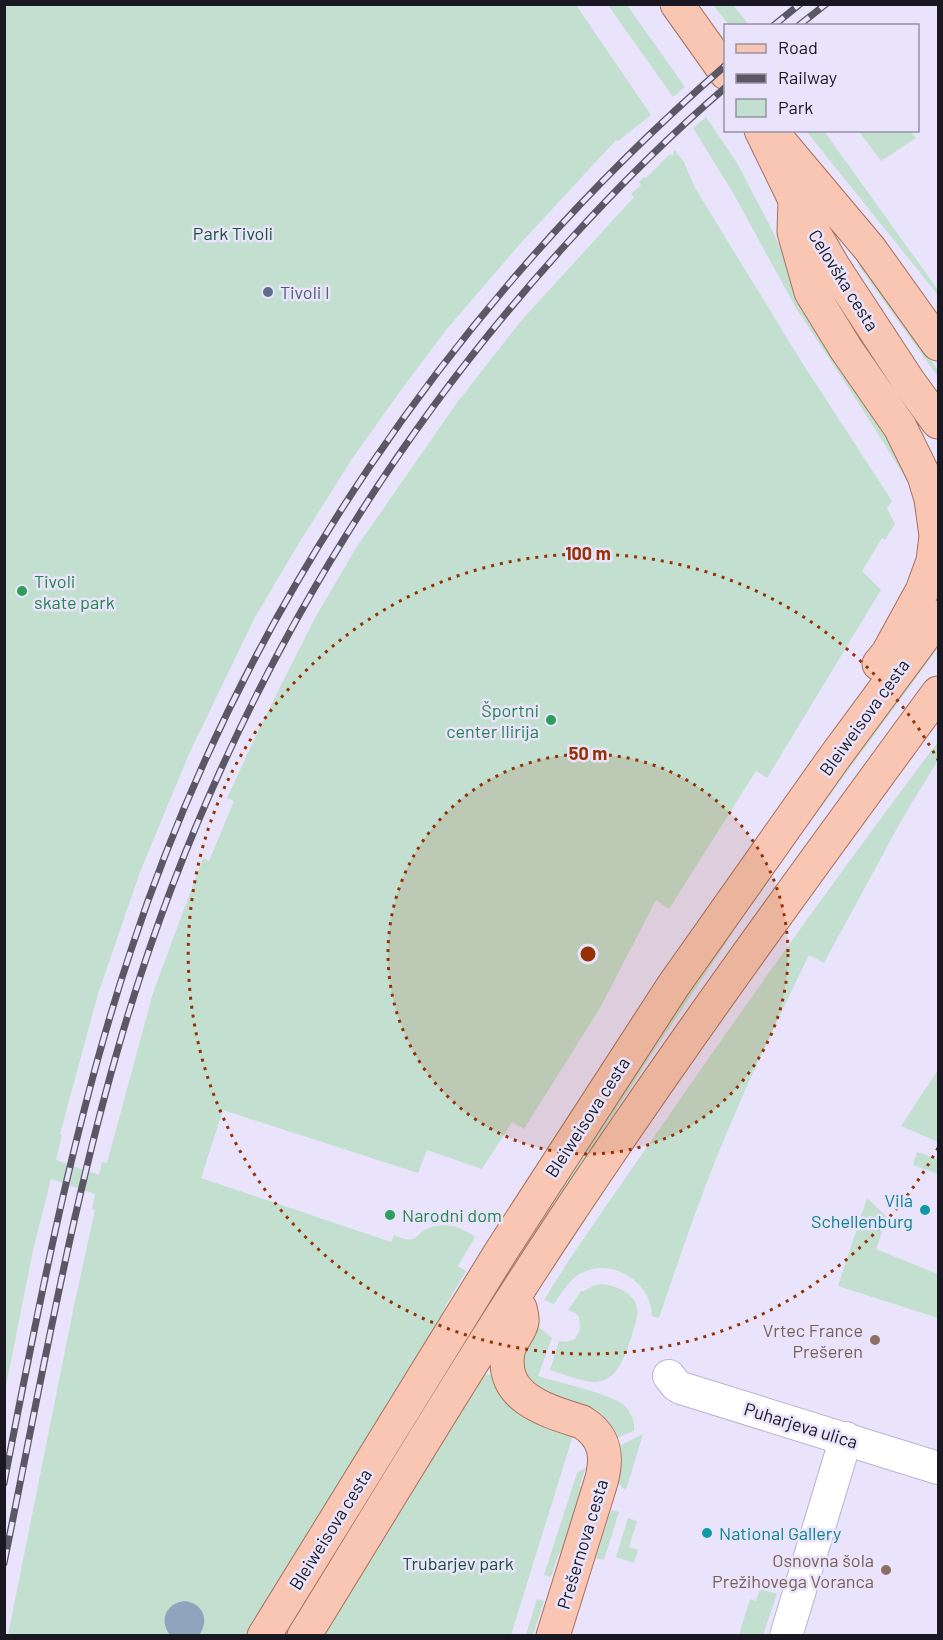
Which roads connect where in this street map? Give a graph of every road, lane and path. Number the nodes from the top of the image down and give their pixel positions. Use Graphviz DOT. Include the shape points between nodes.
graph roads {
  1 [pos="676,4"];
  2 [pos="724,70"];
  3 [pos="762,132"];
  4 [pos="772,132"];
  5 [pos="795,200"];
  6 [pos="933,333"];
  7 [pos="939,422"];
  8 [pos="939,616"];
  9 [pos="939,693"];
  10 [pos="834,758"];
  11 [pos="514,1310"];
  12 [pos="669,1376"];
  13 [pos="846,1438"];
  14 [pos="939,1468"];
  15 [pos="264,1635"];
  16 [pos="304,1635"];
  17 [pos="554,1635"];
  18 [pos="786,1635"];
  1 -- 2 [label="main road"];
  3 -- 5 [label="main road, Celovška cesta"];
  4 -- 6 [label="main road, Celovška cesta" via="870,249"];
  5 -- 7 [label="main road, Celovška cesta" via="833,266"];
  5 -- 10 [label="main road" via="794,232 811,292 900,427 924,476 935,524 933,561 922,591 846,723"];
  8 -- 10 [label="main road, Bleiweisova cesta"];
  9 -- 11 [label="main road, Bleiweisova cesta" via="622,1133"];
  10 -- 15 [label="main road, Bleiweisova cesta" via="673,986 542,1187"];
  11 -- 16 [label="main road, Bleiweisova cesta"];
  11 -- 17 [label="main road, Prešernova cesta" via="508,1352 513,1383 537,1406 582,1422 595,1431 603,1451 601,1482"];
  12 -- 13 [label="street, Puharjeva ulica" via="681,1388"];
  13 -- 14 [label="street, Puharjeva ulica"];
  13 -- 18 [label="street"];
}
